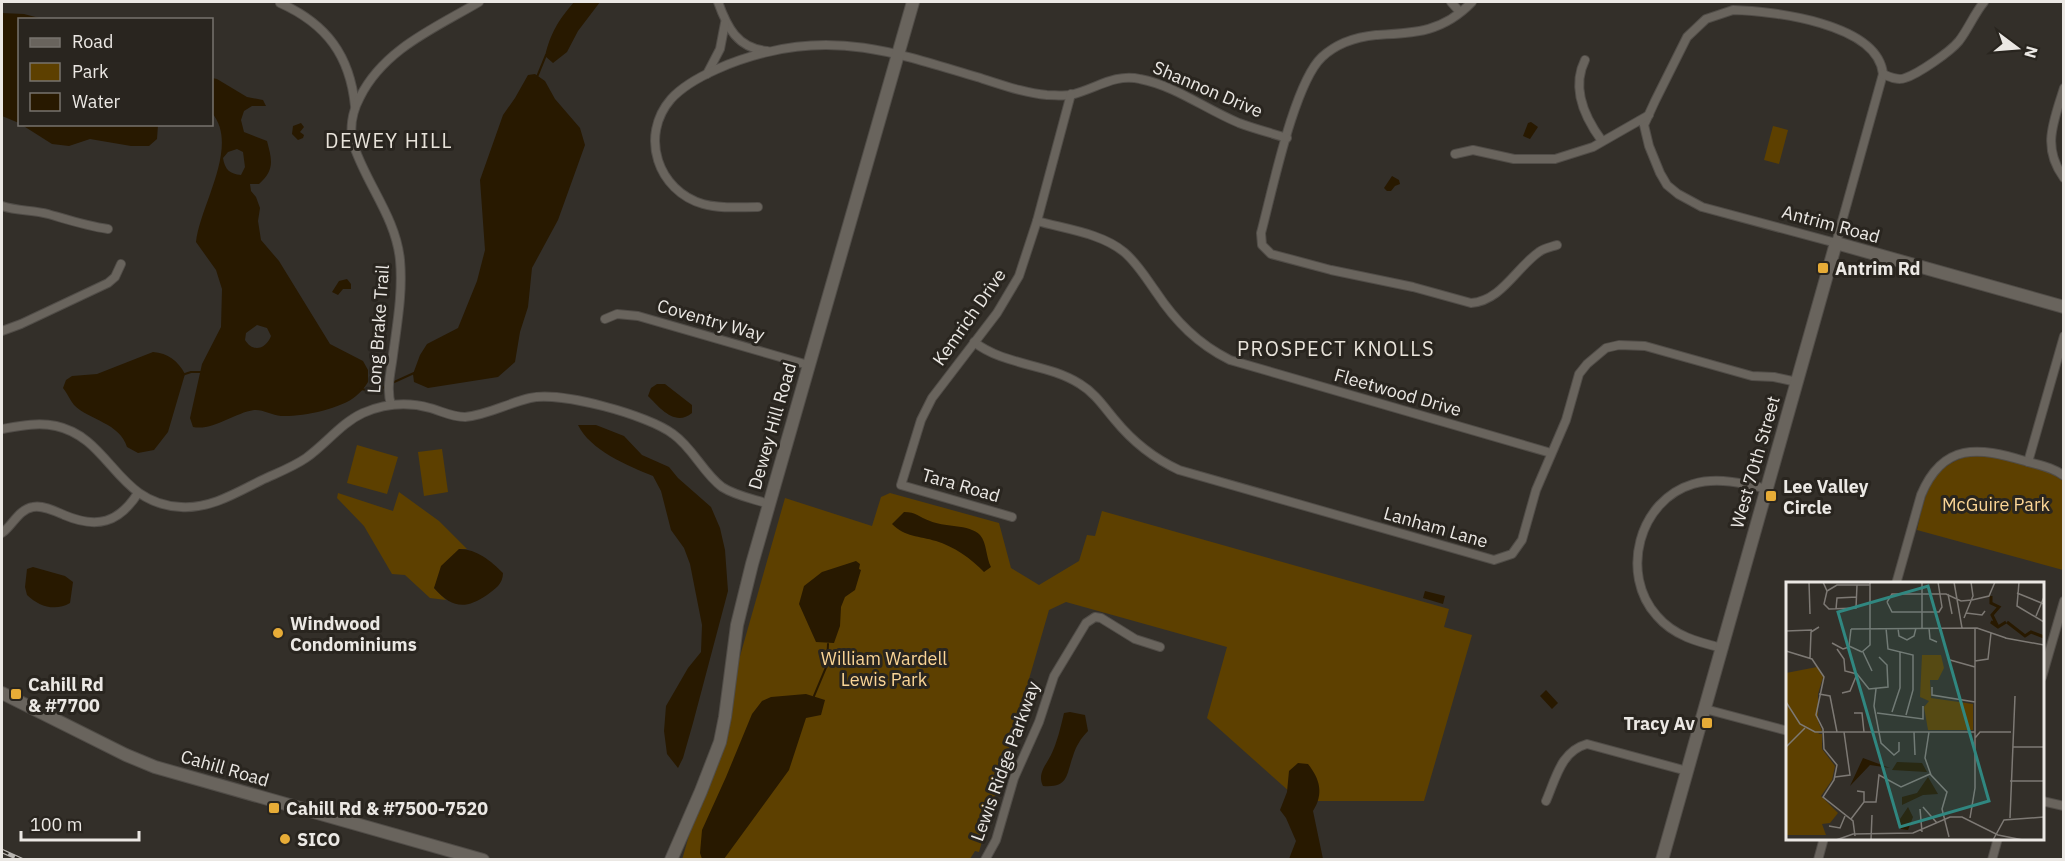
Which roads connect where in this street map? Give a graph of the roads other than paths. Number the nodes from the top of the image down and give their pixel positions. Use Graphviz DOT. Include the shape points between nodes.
graph roads {
  1 [pos="479,2"];
  2 [pos="718,2"];
  3 [pos="913,2"];
  4 [pos="1451,2"];
  5 [pos="1472,2"];
  6 [pos="1721,2"];
  7 [pos="1984,2"];
  8 [pos="280,3"];
  9 [pos="1460,12"];
  10 [pos="1724,12"];
  11 [pos="725,23"];
  12 [pos="770,51"];
  13 [pos="898,54"];
  14 [pos="1585,60"];
  15 [pos="1882,74"];
  16 [pos="707,75"];
  17 [pos="2064,88"];
  18 [pos="1071,94"];
  19 [pos="355,107"];
  20 [pos="1649,115"];
  21 [pos="1287,138"];
  22 [pos="1602,141"];
  23 [pos="1455,154"];
  24 [pos="2064,178"];
  25 [pos="2,206"];
  26 [pos="758,207"];
  27 [pos="1037,221"];
  28 [pos="108,229"];
  29 [pos="1836,243"];
  30 [pos="1557,245"];
  31 [pos="122,264"];
  32 [pos="2064,307"];
  33 [pos="605,319"];
  34 [pos="2,331"];
  35 [pos="2064,336"];
  36 [pos="974,342"];
  37 [pos="808,365"];
  38 [pos="1797,382"];
  39 [pos="391,405"];
  40 [pos="2,429"];
  41 [pos="1551,453"];
  42 [pos="2028,462"];
  43 [pos="2064,476"];
  44 [pos="901,485"];
  45 [pos="1767,489"];
  46 [pos="138,493"];
  47 [pos="769,504"];
  48 [pos="1012,517"];
  49 [pos="2,533"];
  50 [pos="1897,582"];
  51 [pos="2064,602"];
  52 [pos="1160,647"];
  53 [pos="1722,648"];
  54 [pos="2044,673"];
  55 [pos="2,693"];
  56 [pos="1705,709"];
  57 [pos="1786,730"];
  58 [pos="1687,771"];
  59 [pos="1546,801"];
  60 [pos="2044,801"];
  61 [pos="2064,806"];
  62 [pos="1823,840"];
  63 [pos="1997,840"];
  64 [pos="483,860"];
  65 [pos="670,860"];
  66 [pos="985,860"];
  67 [pos="1662,860"];
  68 [pos="1818,860"];
  69 [pos="1992,860"];
  1 -- 19 [label="street, Long Brake Trail" via="390,57 375,73"];
  2 -- 11 [label="street"];
  3 -- 13 [label="street, Dewey Hill Road"];
  4 -- 9 [label="street"];
  5 -- 9 [label="street"];
  6 -- 10 [label="street"];
  7 -- 15 [label="street" via="1961,38 1943,56 1905,78"];
  8 -- 19 [label="street" via="314,22 328,36 347,69"];
  9 -- 21 [label="street" via="1437,27 1420,32 1359,37 1332,48 1304,82"];
  10 -- 15 [label="street" via="1747,10 1828,25 1849,34 1875,54"];
  10 -- 20 [label="street" via="1706,19 1688,37"];
  11 -- 12 [label="street" via="749,47"];
  11 -- 16 [label="street" via="720,49"];
  12 -- 13 [label="street, Shannon Drive" via="841,46"];
  12 -- 16 [label="street, Shannon Drive"];
  13 -- 18 [label="street, Shannon Drive" via="1022,90"];
  13 -- 37 [label="street, Dewey Hill Road"];
  14 -- 22 [label="street" via="1579,77 1581,101"];
  15 -- 29 [label="street, West 70th Street"];
  16 -- 26 [label="street, Shannon Drive" via="683,89 663,111 654,138 658,166 676,189 702,204"];
  17 -- 24 [label="street" via="2050,141 2051,155"];
  18 -- 21 [label="street, Shannon Drive" via="1109,80 1138,78 1174,89 1240,123"];
  18 -- 27 [label="street, Kemrich Drive"];
  19 -- 39 [label="street, Long Brake Trail" via="353,144 386,212 399,256 402,284 389,379"];
  20 -- 22 [label="street"];
  20 -- 29 [label="street, Antrim Road" via="1644,125 1650,146 1667,185 1678,194 1702,207"];
  21 -- 30 [label="street" via="1261,233 1262,245 1271,254 1479,303 1494,295 1540,251"];
  22 -- 23 [label="street" via="1574,154 1534,161 1473,150"];
  25 -- 28 [label="street"];
  27 -- 36 [label="street, Kemrich Drive" via="1019,276"];
  27 -- 41 [label="street, Fleetwood Drive" via="1097,238 1124,251 1180,324 1212,351 1230,360"];
  29 -- 32 [label="street, Antrim Road"];
  29 -- 38 [label="street, West 70th Street"];
  31 -- 34 [label="street" via="115,277 101,287"];
  33 -- 37 [label="street, Coventry Way" via="617,314 638,316"];
  35 -- 42 [label="street"];
  36 -- 41 [label="street, Lanham Lane" via="1004,359 1081,385 1143,449 1179,470 1494,560 1512,554 1522,540"];
  36 -- 44 [label="street, Kemrich Drive" via="932,398"];
  37 -- 47 [label="street, Dewey Hill Road"];
  38 -- 41 [label="street, Lanham Lane" via="1752,376 1645,346 1606,348 1580,374"];
  38 -- 45 [label="street, West 70th Street"];
  39 -- 46 [label="street" via="362,413 305,459 209,504 194,508 164,505"];
  39 -- 47 [label="street" via="413,405 462,417 548,396 618,411 656,423 672,433 722,487"];
  40 -- 46 [label="street" via="39,424 71,431 99,451"];
  42 -- 43 [label="street"];
  42 -- 50 [label="street" via="1996,452 1970,451 1940,466 1921,495"];
  44 -- 48 [label="street, Tara Road"];
  45 -- 53 [label="street, West 70th Street"];
  45 -- 53 [label="street" via="1724,482 1693,484 1664,500 1640,540 1637,573 1656,616 1682,636"];
  46 -- 49 [label="street" via="113,520 82,521 33,507"];
  47 -- 65 [label="street, Dewey Hill Road" via="737,625 720,742"];
  51 -- 54 [label="street"];
  52 -- 66 [label="street, Lewis Ridge Parkway" via="1135,639 1101,618 1086,623 1054,676 1014,778 996,840"];
  53 -- 56 [label="street, West 70th Street"];
  55 -- 64 [label="street, Cahill Road" via="154,767"];
  56 -- 57 [label="street"];
  56 -- 58 [label="street, West 70th Street"];
  58 -- 59 [label="street" via="1587,744 1564,759"];
  58 -- 67 [label="street, West 70th Street"];
  60 -- 61 [label="street"];
  62 -- 68 [label="street"];
  63 -- 69 [label="street"];
}
